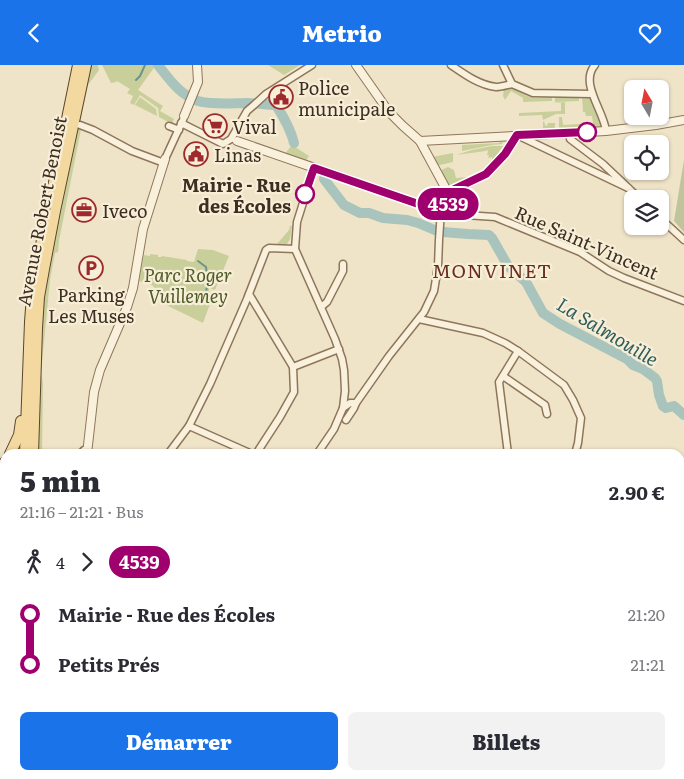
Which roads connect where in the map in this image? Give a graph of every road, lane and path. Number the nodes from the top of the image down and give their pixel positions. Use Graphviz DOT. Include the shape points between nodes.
graph roads {
  1 [pos="78,65"];
  2 [pos="86,65"];
  3 [pos="197,65"];
  4 [pos="312,65"];
  5 [pos="356,65"];
  6 [pos="451,65"];
  7 [pos="503,65"];
  8 [pos="595,65"];
  9 [pos="512,84"];
  10 [pos="592,94"];
  11 [pos="183,119"];
  12 [pos="684,120"];
  13 [pos="80,125"];
  14 [pos="169,126"];
  15 [pos="178,130"];
  16 [pos="606,131"];
  17 [pos="569,133"];
  18 [pos="517,135"];
  19 [pos="234,140"];
  20 [pos="420,141"];
  21 [pos="164,161"];
  22 [pos="314,168"];
  23 [pos="628,188"];
  24 [pos="446,193"];
  25 [pos="444,210"];
  26 [pos="669,226"];
  27 [pos="684,240"];
  28 [pos="295,249"];
  29 [pos="343,264"];
  30 [pos="249,294"];
  31 [pos="684,301"];
  32 [pos="321,307"];
  33 [pos="419,319"];
  34 [pos="339,349"];
  35 [pos="518,351"];
  36 [pos="293,367"];
  37 [pos="503,376"];
  38 [pos="356,403"];
  39 [pos="26,406"];
  40 [pos="343,408"];
  41 [pos="547,414"];
  42 [pos="346,420"];
  43 [pos="189,426"];
  44 [pos="12,449"];
  45 [pos="25,449"];
  46 [pos="33,449"];
  47 [pos="85,449"];
  48 [pos="172,449"];
  49 [pos="241,449"];
  50 [pos="259,449"];
  51 [pos="320,449"];
  52 [pos="507,449"];
  53 [pos="576,449"];
  1 -- 39 [label="main road, Avenue Robert Benoist" via="36,268"];
  2 -- 46 [label="main road, Avenue Robert Benoist" via="39,297"];
  3 -- 11 [label="street" via="198,82"];
  4 -- 19 [label="street" via="266,94 247,111"];
  5 -- 20 [label="street" via="389,112"];
  6 -- 9 [label="street" via="495,87"];
  7 -- 9 [label="street"];
  8 -- 10 [label="street" via="590,71"];
  9 -- 10 [label="street" via="532,93"];
  10 -- 16 [label="street"];
  11 -- 15 [label="street"];
  11 -- 19 [label="street" via="224,144"];
  12 -- 16 [label="street"];
  13 -- 21 [label="street" via="132,151"];
  14 -- 15 [label="street"];
  15 -- 21 [label="street"];
  16 -- 17 [label="street"];
  17 -- 18 [label="street"];
  17 -- 23 [label="street" via="570,139"];
  18 -- 20 [label="street"];
  18 -- 23 [label="street"];
  18 -- 24 [label="street" via="486,174"];
  19 -- 22 [label="street"];
  20 -- 24 [label="street"];
  21 -- 47 [label="street" via="143,229 128,307 100,370"];
  22 -- 25 [label="street"];
  22 -- 28 [label="street" via="297,222"];
  24 -- 25 [label="street" via="448,202"];
  25 -- 31 [label="street, Rue Saint-Vincent" via="495,217 580,252 624,278"];
  25 -- 33 [label="street" via="434,291"];
  26 -- 27 [label="street"];
  28 -- 30 [label="street" via="266,250"];
  28 -- 32 [label="street"];
  29 -- 32 [label="street" via="343,271 327,302"];
  30 -- 36 [label="street"];
  30 -- 43 [label="street"];
  32 -- 34 [label="street"];
  33 -- 35 [label="street" via="483,333"];
  33 -- 38 [label="street"];
  34 -- 36 [label="street"];
  34 -- 40 [label="street" via="344,370"];
  35 -- 37 [label="street"];
  35 -- 53 [label="street" via="564,385 573,400 581,418"];
  36 -- 50 [label="street" via="294,392"];
  37 -- 41 [label="street" via="545,405"];
  37 -- 52 [label="street" via="499,382"];
  38 -- 40 [label="street"];
  38 -- 42 [label="street"];
  39 -- 44 [label="main road"];
  39 -- 45 [label="main road, Avenue Robert Benoist"];
  40 -- 51 [label="street"];
  43 -- 48 [label="street"];
  43 -- 49 [label="street"];
}
